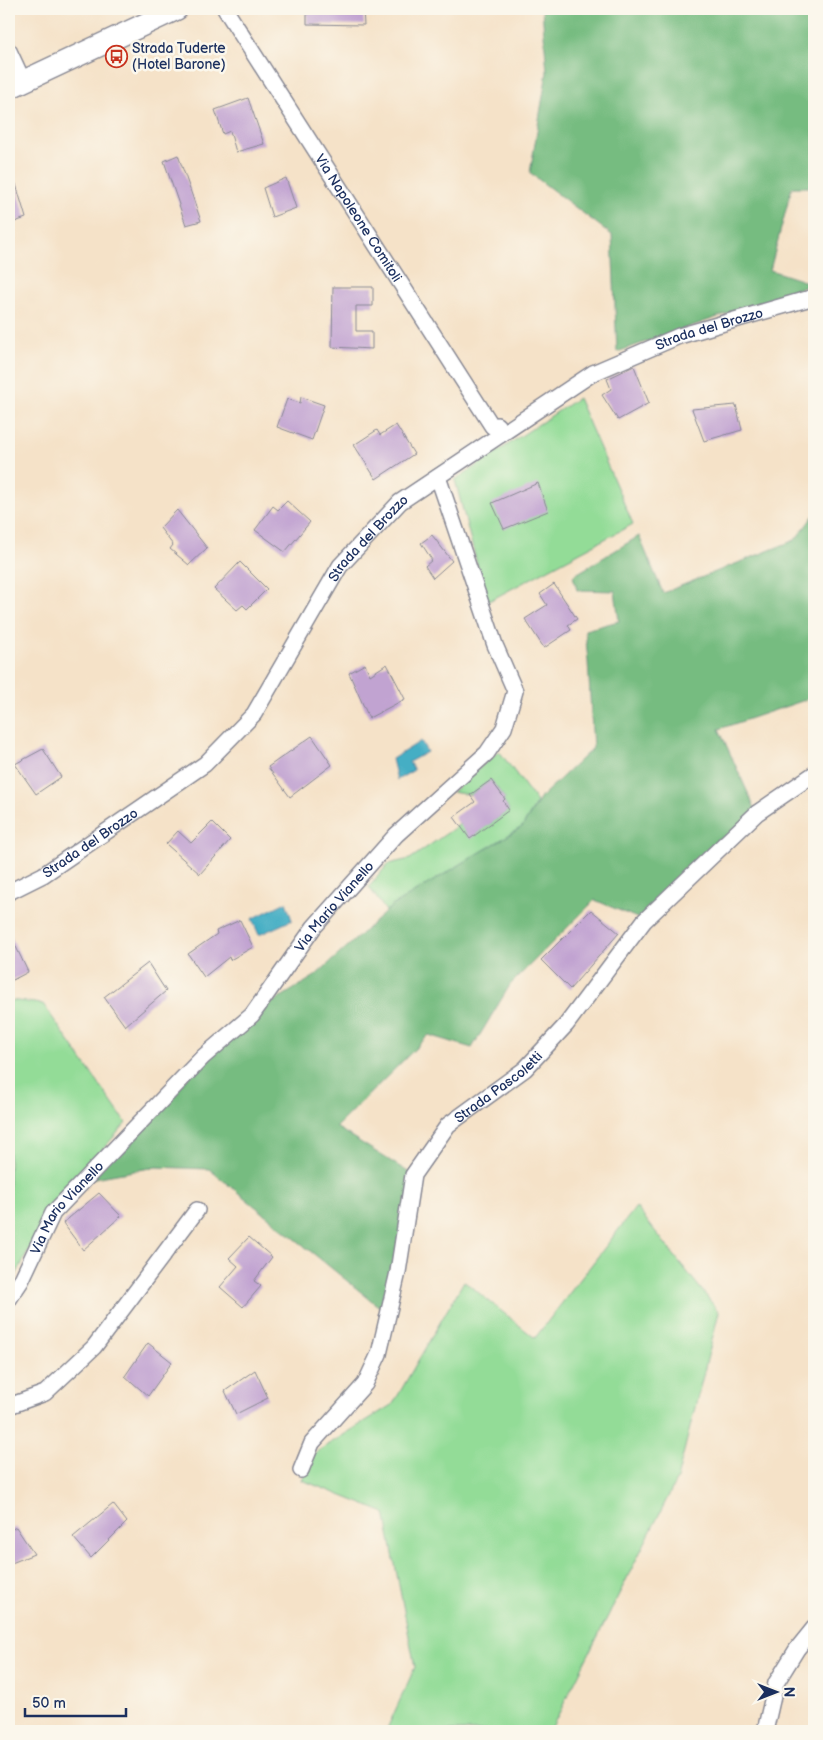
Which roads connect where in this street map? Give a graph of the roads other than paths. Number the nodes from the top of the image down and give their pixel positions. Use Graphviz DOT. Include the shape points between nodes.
graph roads {
  1 [pos="177,9"];
  2 [pos="225,9"];
  3 [pos="9,51"];
  4 [pos="16,85"];
  5 [pos="814,297"];
  6 [pos="498,429"];
  7 [pos="438,477"];
  8 [pos="814,774"];
  9 [pos="9,892"];
  10 [pos="197,1210"];
  11 [pos="9,1299"];
  12 [pos="9,1406"];
  13 [pos="301,1470"];
  14 [pos="814,1628"];
  15 [pos="765,1731"];
  1 -- 4 [label="main road"];
  2 -- 6 [label="street, Via Napoleone Comitoli"];
  3 -- 4 [label="street"];
  5 -- 6 [label="street, Strada del Brozzo" via="679,336 593,373"];
  6 -- 7 [label="street, Strada del Brozzo"];
  7 -- 9 [label="street, Strada del Brozzo" via="400,502 340,566 254,714 205,764 42,875"];
  7 -- 11 [label="street, Via Mario Vianello" via="495,644 515,691 504,728 487,753 396,835 320,920 252,1015 203,1057 53,1213"];
  8 -- 13 [label="street, Strada Pascoletti" via="757,813 644,921 566,1026 524,1069 448,1125 413,1175 398,1272 379,1354 365,1384 312,1443"];
  10 -- 12 [label="street" via="94,1347 45,1393"];
  14 -- 15 [label="street" via="796,1649 776,1683"];
}
